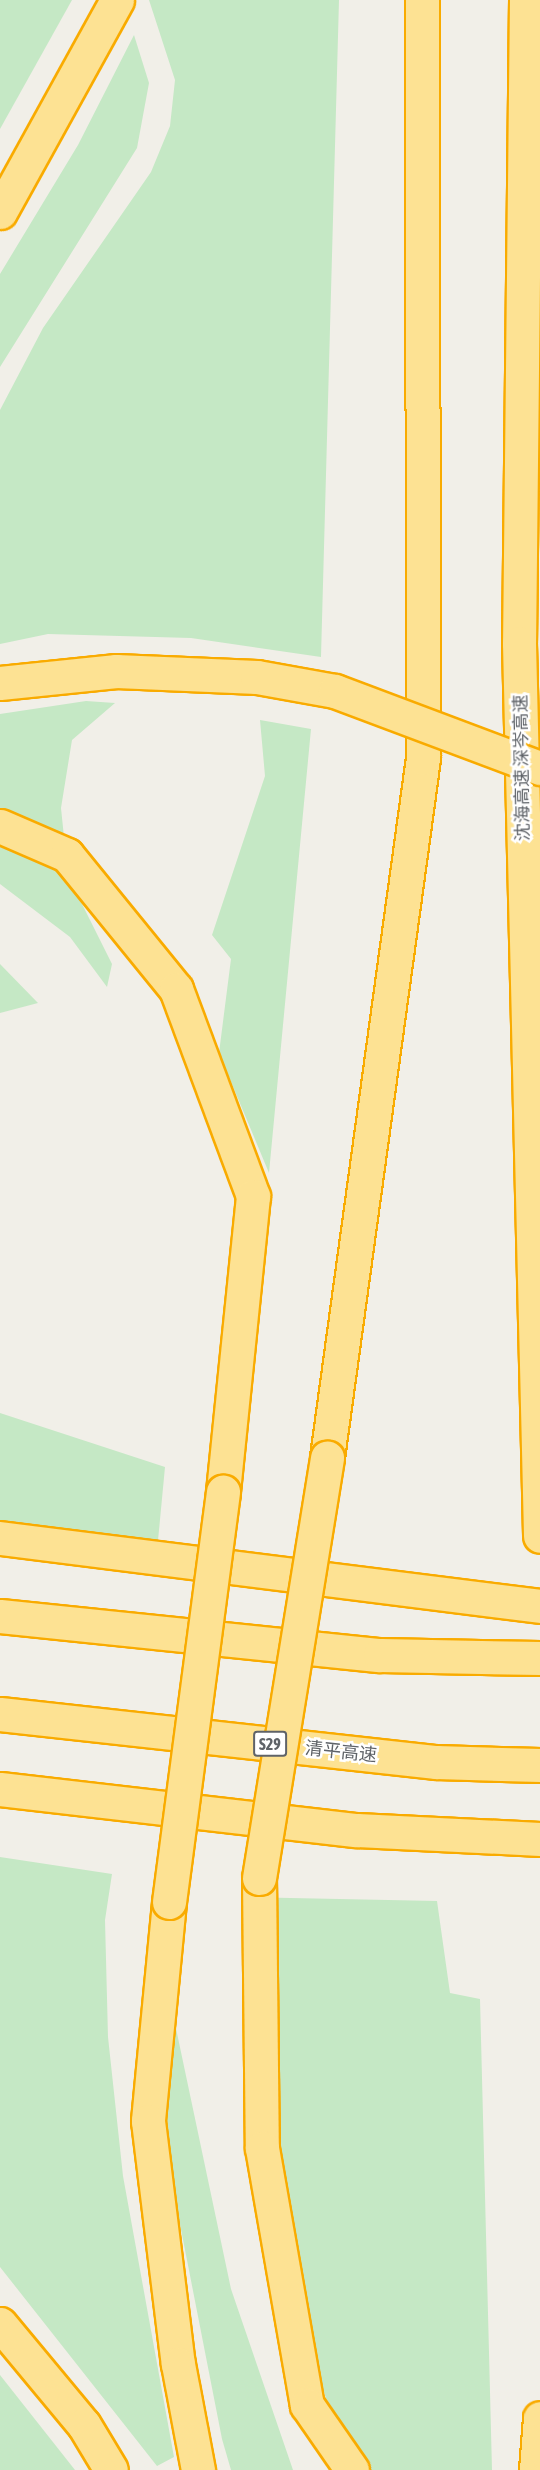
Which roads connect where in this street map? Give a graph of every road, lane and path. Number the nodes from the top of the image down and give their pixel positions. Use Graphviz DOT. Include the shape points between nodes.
graph roads {
  1 [pos="117,0"];
  2 [pos="422,0"];
  3 [pos="526,0"];
  4 [pos="0,212"];
  5 [pos="0,683"];
  6 [pos="540,768"];
  7 [pos="0,826"];
  8 [pos="540,1536"];
  9 [pos="0,1538"];
  10 [pos="540,1606"];
  11 [pos="0,1616"];
  12 [pos="540,1658"];
  13 [pos="0,1714"];
  14 [pos="540,1765"];
  15 [pos="0,1789"];
  16 [pos="540,1839"];
  17 [pos="0,2324"];
  18 [pos="540,2418"];
  19 [pos="111,2470"];
  20 [pos="198,2470"];
  21 [pos="352,2470"];
  22 [pos="536,2470"];
  1 -- 4 [label="highway"];
  2 -- 21 [label="highway, bridge" via="423,758 327,1457 259,1878 262,2148 307,2405"];
  3 -- 8 [label="highway, 沈海高速 深岑高速" via="519,644"];
  5 -- 6 [label="highway, bridge" via="116,671 257,677 335,691"];
  7 -- 20 [label="highway, bridge" via="67,855 176,989 253,1196 223,1492 169,1902 148,2121 178,2364"];
  9 -- 10 [label="highway"];
  11 -- 12 [label="highway" via="380,1655"];
  13 -- 14 [label="highway, 清平高速 / S29" via="436,1762"];
  15 -- 16 [label="highway" via="357,1830"];
  17 -- 19 [label="highway" via="84,2425"];
  18 -- 22 [label="highway"];
}
